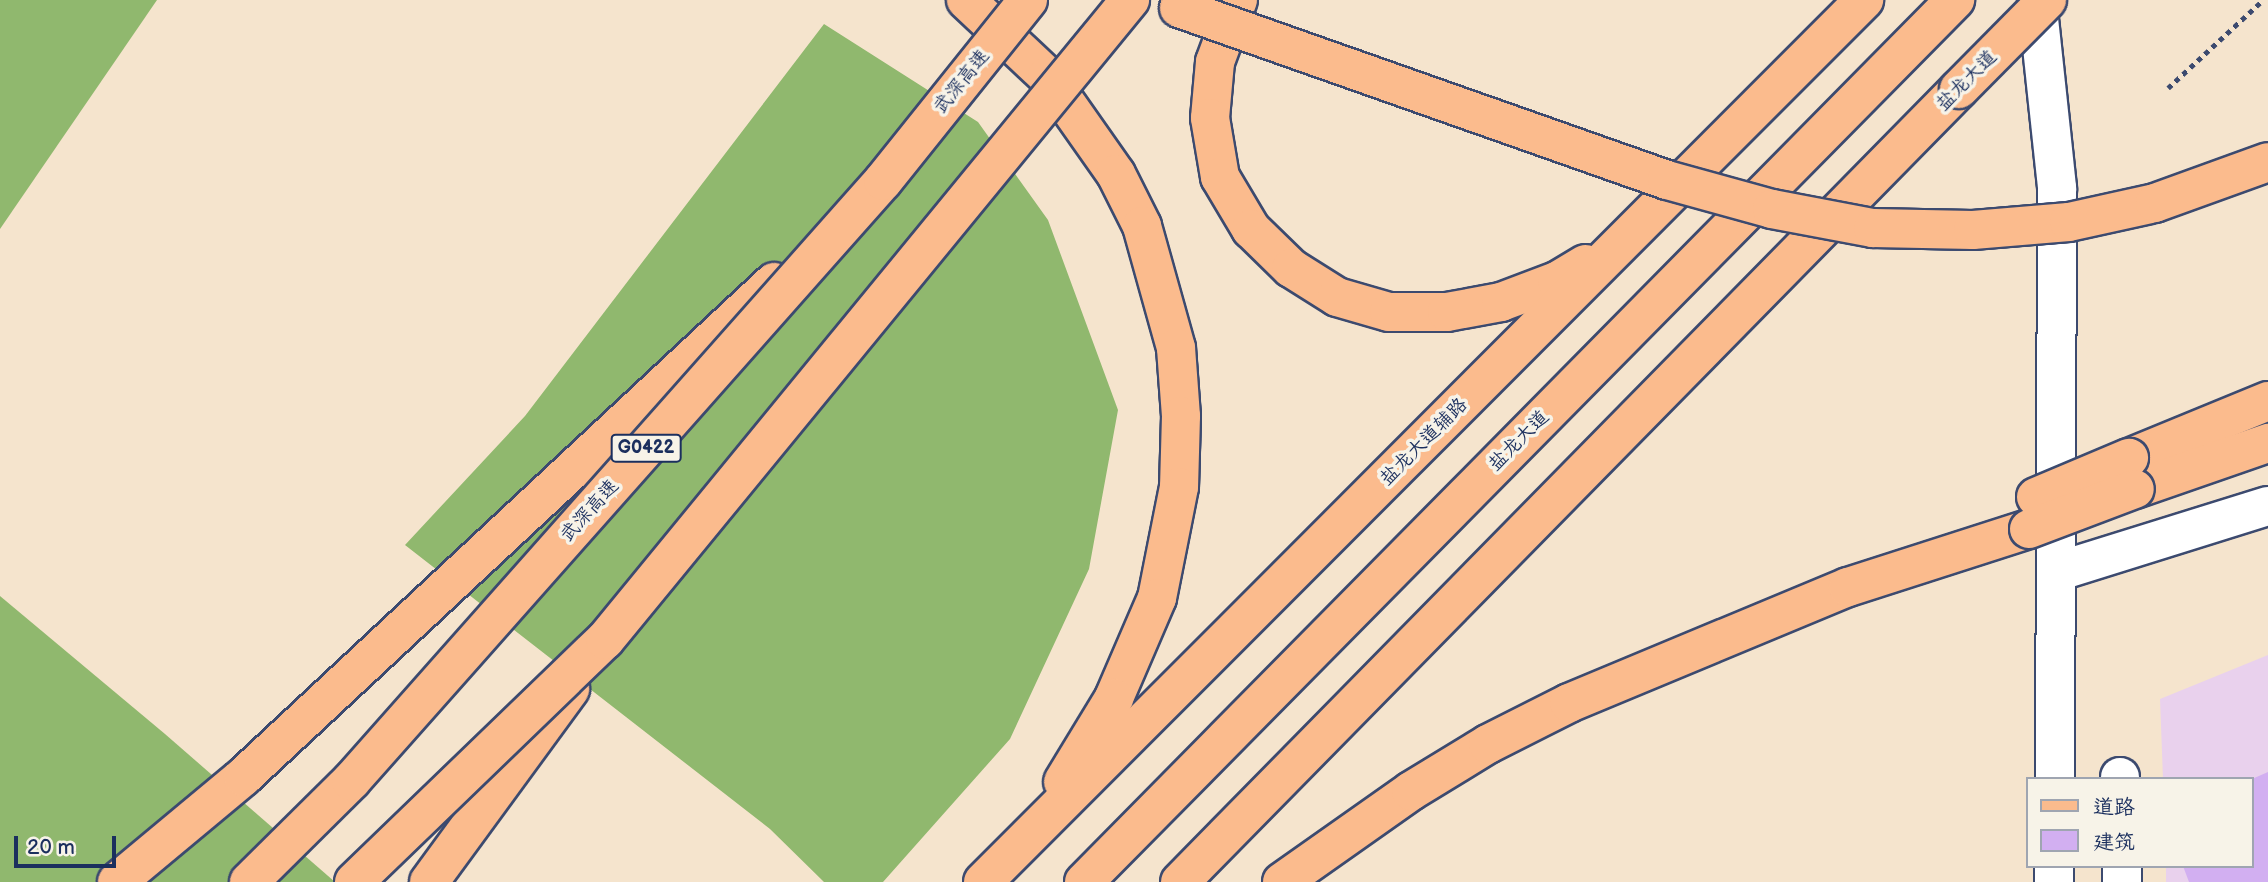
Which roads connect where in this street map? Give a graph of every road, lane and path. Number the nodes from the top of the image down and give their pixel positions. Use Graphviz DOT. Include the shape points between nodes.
graph roads {
  1 [pos="966,0"];
  2 [pos="1028,0"];
  3 [pos="1130,0"];
  4 [pos="1238,0"];
  5 [pos="1864,0"];
  6 [pos="1955,0"];
  7 [pos="2037,0"];
  8 [pos="2047,0"];
  9 [pos="2263,0"];
  10 [pos="1168,4"];
  11 [pos="2168,88"];
  12 [pos="2268,162"];
  13 [pos="883,181"];
  14 [pos="1629,237"];
  15 [pos="2268,401"];
  16 [pos="2268,443"];
  17 [pos="2132,473"];
  18 [pos="2268,506"];
  19 [pos="2056,572"];
  20 [pos="605,640"];
  21 [pos="2055,777"];
  22 [pos="1021,846"];
  23 [pos="129,872"];
  24 [pos="249,882"];
  25 [pos="354,882"];
  26 [pos="429,882"];
  27 [pos="983,882"];
  28 [pos="1084,882"];
  29 [pos="1181,882"];
  30 [pos="1282,882"];
  1 -- 22 [label="main road" via="1047,76 1116,174 1142,226 1162,286 1176,348 1181,416 1179,487 1170,543 1139,647 1078,760"];
  2 -- 13 [label="main road, 武深高速 / G0422, bridge"];
  3 -- 20 [label="main road, bridge"];
  4 -- 14 [label="main road" via="1215,62 1210,118 1220,177 1251,229 1291,268 1336,297 1389,312 1447,312 1501,302 1557,281"];
  5 -- 14 [label="main road, 盐龙大道辅路"];
  6 -- 28 [label="main road, 盐龙大道"];
  7 -- 19 [label="lane" via="2057,188"];
  8 -- 29 [label="main road, 盐龙大道, bridge"];
  9 -- 11 [label="path"];
  10 -- 12 [label="main road, bridge" via="1667,180 1772,209 1873,228 1973,230 2069,222 2155,203"];
  13 -- 23 [label="main road, bridge" via="253,767"];
  13 -- 24 [label="main road, 武深高速 / G0422, bridge" via="351,781"];
  14 -- 22 [label="main road, 盐龙大道辅路"];
  15 -- 17 [label="main road"];
  16 -- 17 [label="main road"];
  17 -- 30 [label="main road, bridge" via="1569,703 1488,744 1344,835"];
  18 -- 19 [label="lane"];
  19 -- 21 [label="lane"];
  20 -- 25 [label="main road, bridge"];
  20 -- 26 [label="main road, bridge"];
  22 -- 27 [label="main road, 盐龙大道辅路"];
}
